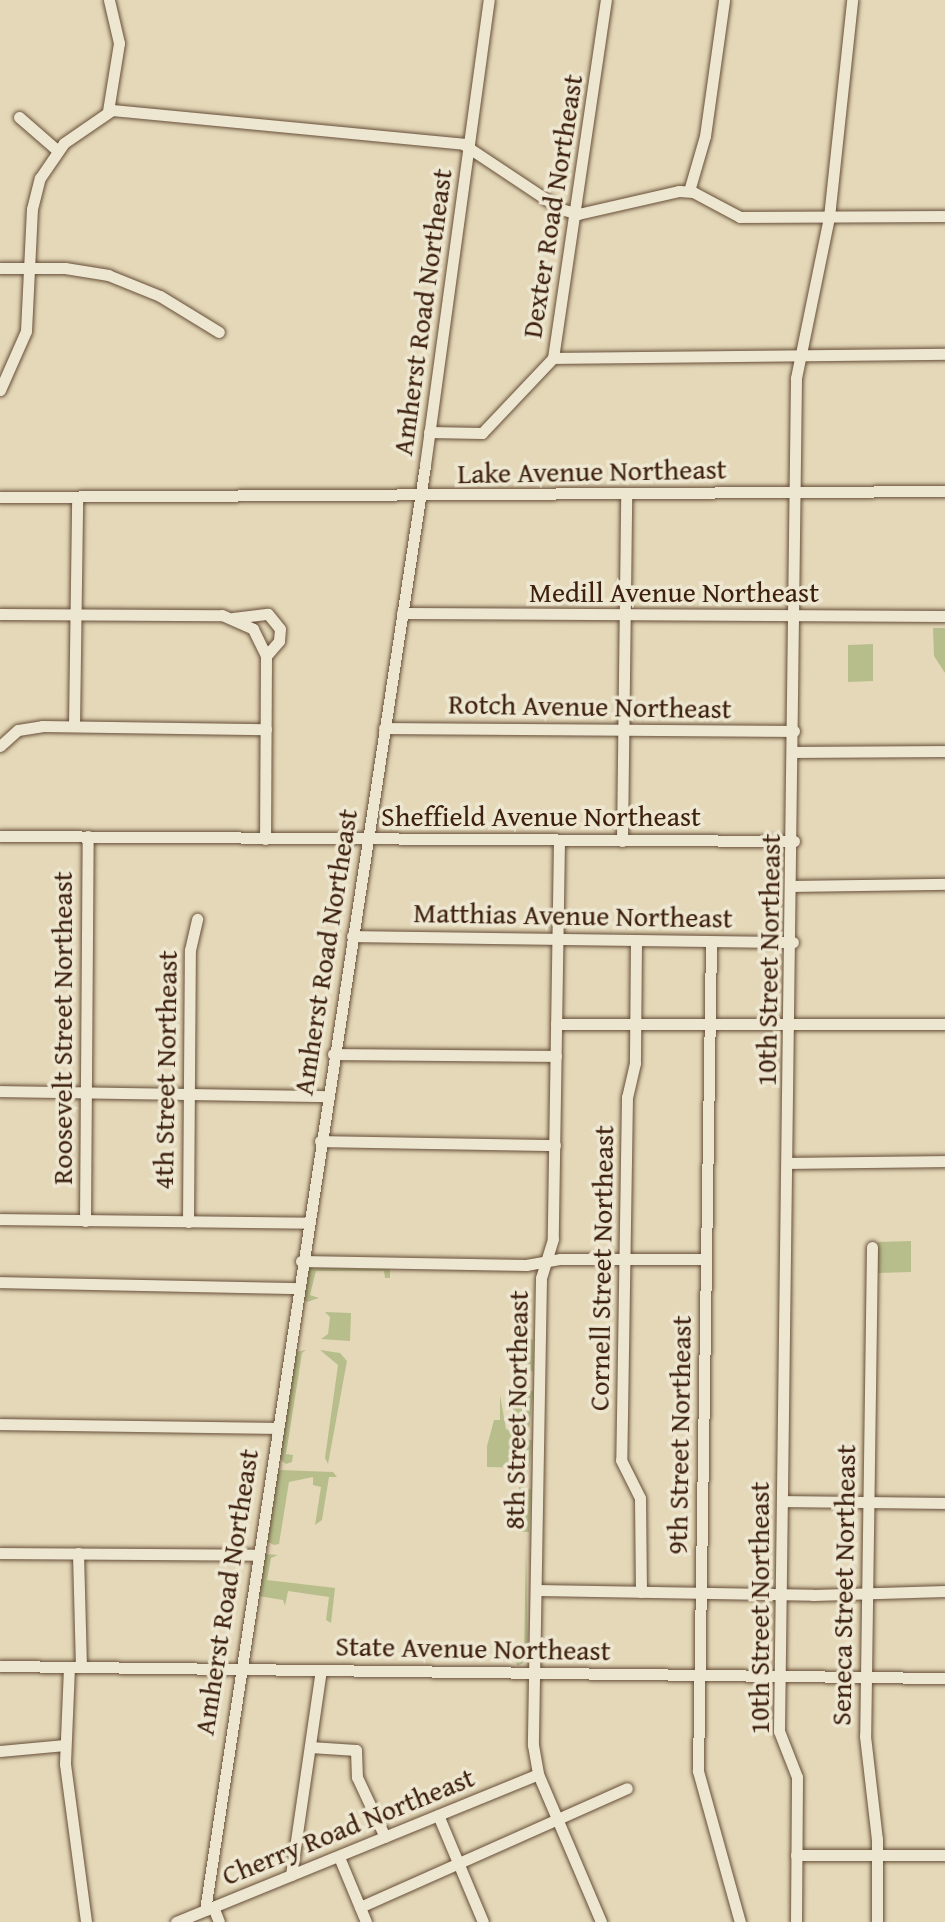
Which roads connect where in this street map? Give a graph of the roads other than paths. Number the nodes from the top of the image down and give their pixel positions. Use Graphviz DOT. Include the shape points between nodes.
graph roads {
  1 [pos="109,0"];
  2 [pos="489,0"];
  3 [pos="606,0"];
  4 [pos="724,0"];
  5 [pos="852,0"];
  6 [pos="108,111"];
  7 [pos="19,117"];
  8 [pos="469,146"];
  9 [pos="57,150"];
  10 [pos="689,191"];
  11 [pos="578,214"];
  12 [pos="945,216"];
  13 [pos="829,217"];
  14 [pos="0,268"];
  15 [pos="32,268"];
  16 [pos="219,332"];
  17 [pos="945,354"];
  18 [pos="798,356"];
  19 [pos="553,358"];
  20 [pos="0,390"];
  21 [pos="429,432"];
  22 [pos="945,491"];
  23 [pos="797,494"];
  24 [pos="626,495"];
  25 [pos="0,497"];
  26 [pos="77,497"];
  27 [pos="420,497"];
  28 [pos="402,613"];
  29 [pos="0,614"];
  30 [pos="75,614"];
  31 [pos="625,616"];
  32 [pos="795,616"];
  33 [pos="945,616"];
  34 [pos="233,618"];
  35 [pos="266,656"];
  36 [pos="74,726"];
  37 [pos="384,728"];
  38 [pos="266,729"];
  39 [pos="624,731"];
  40 [pos="794,731"];
  41 [pos="0,746"];
  42 [pos="945,751"];
  43 [pos="794,752"];
  44 [pos="0,836"];
  45 [pos="88,836"];
  46 [pos="265,839"];
  47 [pos="367,840"];
  48 [pos="559,840"];
  49 [pos="622,841"];
  50 [pos="794,841"];
  51 [pos="945,884"];
  52 [pos="794,886"];
  53 [pos="197,919"];
  54 [pos="352,936"];
  55 [pos="557,939"];
  56 [pos="636,941"];
  57 [pos="711,942"];
  58 [pos="793,942"];
  59 [pos="556,1024"];
  60 [pos="945,1024"];
  61 [pos="635,1025"];
  62 [pos="791,1025"];
  63 [pos="709,1026"];
  64 [pos="333,1054"];
  65 [pos="556,1056"];
  66 [pos="0,1091"];
  67 [pos="86,1093"];
  68 [pos="189,1095"];
  69 [pos="327,1096"];
  70 [pos="320,1141"];
  71 [pos="555,1145"];
  72 [pos="945,1161"];
  73 [pos="789,1163"];
  74 [pos="0,1219"];
  75 [pos="85,1221"];
  76 [pos="188,1222"];
  77 [pos="307,1223"];
  78 [pos="872,1247"];
  79 [pos="625,1258"];
  80 [pos="705,1259"];
  81 [pos="301,1261"];
  82 [pos="547,1261"];
  83 [pos="0,1282"];
  84 [pos="297,1288"];
  85 [pos="0,1424"];
  86 [pos="275,1428"];
  87 [pos="782,1501"];
  88 [pos="868,1502"];
  89 [pos="945,1503"];
  90 [pos="0,1553"];
  91 [pos="78,1553"];
  92 [pos="256,1555"];
  93 [pos="537,1590"];
  94 [pos="945,1591"];
  95 [pos="641,1592"];
  96 [pos="701,1592"];
  97 [pos="867,1592"];
  98 [pos="781,1595"];
  99 [pos="0,1666"];
  100 [pos="75,1667"];
  101 [pos="240,1670"];
  102 [pos="321,1670"];
  103 [pos="535,1672"];
  104 [pos="700,1675"];
  105 [pos="780,1676"];
  106 [pos="865,1677"];
  107 [pos="945,1678"];
  108 [pos="65,1745"];
  109 [pos="310,1747"];
  110 [pos="0,1751"];
  111 [pos="538,1774"];
  112 [pos="627,1788"];
  113 [pos="438,1815"];
  114 [pos="558,1821"];
  115 [pos="385,1837"];
  116 [pos="796,1855"];
  117 [pos="945,1855"];
  118 [pos="878,1856"];
  119 [pos="339,1857"];
  120 [pos="459,1865"];
  121 [pos="291,1875"];
  122 [pos="360,1907"];
  123 [pos="209,1909"];
  124 [pos="86,1922"];
  125 [pos="176,1922"];
  126 [pos="219,1922"];
  127 [pos="366,1922"];
  128 [pos="483,1922"];
  129 [pos="601,1922"];
  130 [pos="740,1922"];
  131 [pos="796,1922"];
  132 [pos="877,1922"];
  1 -- 6 [label="street" via="119,43"];
  2 -- 8 [label="street, Amherst Road Northeast"];
  3 -- 11 [label="street, Dexter Road Northeast"];
  4 -- 10 [label="street" via="705,136"];
  5 -- 13 [label="street, 10th Street Northeast"];
  6 -- 8 [label="street"];
  6 -- 9 [label="street"];
  7 -- 9 [label="street"];
  8 -- 11 [label="street" via="561,209"];
  8 -- 21 [label="street, Amherst Road Northeast"];
  9 -- 15 [label="street" via="36,187"];
  10 -- 11 [label="street"];
  10 -- 13 [label="street" via="732,216"];
  11 -- 19 [label="street, Dexter Road Northeast"];
  12 -- 13 [label="street"];
  13 -- 18 [label="street, 10th Street Northeast"];
  14 -- 15 [label="street"];
  15 -- 16 [label="street" via="84,270 130,282"];
  15 -- 20 [label="street" via="26,331"];
  17 -- 18 [label="street"];
  18 -- 19 [label="street"];
  18 -- 23 [label="street, 10th Street Northeast"];
  19 -- 21 [label="street, Dexter Road Northeast" via="482,433"];
  21 -- 27 [label="street, Amherst Road Northeast"];
  22 -- 23 [label="street, Lake Avenue Northeast"];
  23 -- 24 [label="street, Lake Avenue Northeast"];
  23 -- 32 [label="street, 10th Street Northeast"];
  24 -- 27 [label="street, Lake Avenue Northeast"];
  24 -- 31 [label="street"];
  25 -- 26 [label="street, Lake Avenue Northeast"];
  26 -- 27 [label="street, Lake Avenue Northeast"];
  26 -- 30 [label="street"];
  27 -- 28 [label="street, Amherst Road Northeast"];
  28 -- 31 [label="street, Medill Avenue Northeast"];
  28 -- 37 [label="street, Amherst Road Northeast"];
  29 -- 30 [label="street"];
  30 -- 34 [label="street"];
  30 -- 36 [label="street"];
  31 -- 32 [label="street, Medill Avenue Northeast"];
  31 -- 39 [label="street"];
  32 -- 33 [label="street, Medill Avenue Northeast"];
  32 -- 40 [label="street, 10th Street Northeast"];
  34 -- 35 [label="street" via="253,629"];
  34 -- 35 [label="street" via="262,613 274,618 280,635"];
  35 -- 38 [label="street"];
  36 -- 38 [label="street"];
  36 -- 41 [label="street" via="18,730"];
  37 -- 39 [label="street, Rotch Avenue Northeast"];
  37 -- 47 [label="street, Amherst Road Northeast"];
  38 -- 46 [label="street"];
  39 -- 40 [label="street, Rotch Avenue Northeast"];
  39 -- 49 [label="street"];
  40 -- 43 [label="street, 10th Street Northeast"];
  42 -- 43 [label="street"];
  43 -- 50 [label="street, 10th Street Northeast"];
  44 -- 45 [label="street, Sheffield Avenue Northeast"];
  45 -- 46 [label="street, Sheffield Avenue Northeast"];
  45 -- 67 [label="street, Roosevelt Street Northeast"];
  46 -- 47 [label="street, Sheffield Avenue Northeast"];
  47 -- 48 [label="street, Sheffield Avenue Northeast"];
  47 -- 54 [label="street, Amherst Road Northeast"];
  48 -- 49 [label="street, Sheffield Avenue Northeast"];
  48 -- 55 [label="street, 8th Street Northeast"];
  49 -- 50 [label="street, Sheffield Avenue Northeast"];
  50 -- 52 [label="street, 10th Street Northeast"];
  51 -- 52 [label="street"];
  52 -- 58 [label="street, 10th Street Northeast"];
  53 -- 68 [label="street, 4th Street Northeast" via="190,950"];
  54 -- 55 [label="street, Matthias Avenue Northeast"];
  54 -- 64 [label="street, Amherst Road Northeast"];
  55 -- 56 [label="street, Matthias Avenue Northeast"];
  55 -- 59 [label="street, 8th Street Northeast"];
  56 -- 57 [label="street, Matthias Avenue Northeast"];
  56 -- 61 [label="street, Cornell Street Northeast"];
  57 -- 58 [label="street, Matthias Avenue Northeast"];
  57 -- 63 [label="street, 9th Street Northeast"];
  58 -- 62 [label="street, 10th Street Northeast"];
  59 -- 61 [label="street"];
  59 -- 65 [label="street, 8th Street Northeast"];
  60 -- 62 [label="street"];
  61 -- 63 [label="street"];
  61 -- 79 [label="street, Cornell Street Northeast" via="635,1073 627,1097"];
  62 -- 63 [label="street"];
  62 -- 73 [label="street, 10th Street Northeast"];
  63 -- 80 [label="street, 9th Street Northeast"];
  64 -- 65 [label="street"];
  64 -- 69 [label="street, Amherst Road Northeast"];
  65 -- 71 [label="street, 8th Street Northeast"];
  66 -- 67 [label="street"];
  67 -- 68 [label="street"];
  67 -- 75 [label="street, Roosevelt Street Northeast"];
  68 -- 69 [label="street"];
  68 -- 76 [label="street, 4th Street Northeast"];
  69 -- 70 [label="street, Amherst Road Northeast"];
  70 -- 71 [label="street"];
  70 -- 77 [label="street, Amherst Road Northeast"];
  71 -- 82 [label="street, 8th Street Northeast" via="553,1239"];
  72 -- 73 [label="street"];
  73 -- 87 [label="street, 10th Street Northeast"];
  74 -- 75 [label="street"];
  75 -- 76 [label="street"];
  76 -- 77 [label="street"];
  77 -- 81 [label="street, Amherst Road Northeast"];
  78 -- 88 [label="street, Seneca Street Northeast"];
  79 -- 80 [label="street"];
  79 -- 82 [label="street"];
  79 -- 95 [label="street, Cornell Street Northeast" via="621,1460 640,1498"];
  80 -- 96 [label="street, 9th Street Northeast"];
  81 -- 82 [label="street"];
  81 -- 84 [label="street, Amherst Road Northeast"];
  82 -- 93 [label="street, 8th Street Northeast" via="541,1278"];
  83 -- 84 [label="street"];
  84 -- 86 [label="street, Amherst Road Northeast"];
  85 -- 86 [label="street"];
  86 -- 92 [label="street, Amherst Road Northeast"];
  87 -- 88 [label="street"];
  87 -- 98 [label="street, 10th Street Northeast"];
  88 -- 89 [label="street"];
  88 -- 97 [label="street, Seneca Street Northeast"];
  90 -- 91 [label="street"];
  91 -- 92 [label="street"];
  91 -- 100 [label="street"];
  92 -- 101 [label="street, Amherst Road Northeast"];
  93 -- 95 [label="street"];
  93 -- 103 [label="street, 8th Street Northeast"];
  94 -- 97 [label="street"];
  95 -- 96 [label="street"];
  96 -- 98 [label="street"];
  96 -- 104 [label="street, 9th Street Northeast"];
  97 -- 98 [label="street"];
  97 -- 106 [label="street, Seneca Street Northeast"];
  98 -- 105 [label="street, 10th Street Northeast"];
  99 -- 100 [label="street, State Avenue Northeast"];
  100 -- 101 [label="street, State Avenue Northeast"];
  100 -- 108 [label="street"];
  101 -- 102 [label="street, State Avenue Northeast"];
  101 -- 123 [label="street, Amherst Road Northeast"];
  102 -- 103 [label="street, State Avenue Northeast"];
  102 -- 109 [label="street"];
  103 -- 104 [label="street, State Avenue Northeast"];
  103 -- 111 [label="street, 8th Street Northeast"];
  104 -- 105 [label="street, State Avenue Northeast"];
  104 -- 130 [label="street, 9th Street Northeast" via="698,1771"];
  105 -- 106 [label="street, State Avenue Northeast"];
  105 -- 116 [label="street, 10th Street Northeast" via="781,1743 797,1783"];
  106 -- 107 [label="street, State Avenue Northeast"];
  106 -- 118 [label="street, Seneca Street Northeast" via="866,1760"];
  108 -- 110 [label="street"];
  108 -- 124 [label="street"];
  109 -- 115 [label="street" via="356,1750 357,1777"];
  109 -- 121 [label="street"];
  111 -- 113 [label="street, Cherry Road Northeast"];
  111 -- 114 [label="street, 8th Street Northeast"];
  112 -- 114 [label="street"];
  113 -- 115 [label="street, Cherry Road Northeast"];
  113 -- 120 [label="street"];
  114 -- 120 [label="street"];
  114 -- 129 [label="street, 8th Street Northeast"];
  115 -- 119 [label="street, Cherry Road Northeast"];
  116 -- 118 [label="street"];
  116 -- 131 [label="street, 10th Street Northeast"];
  117 -- 118 [label="street"];
  118 -- 132 [label="street, Seneca Street Northeast"];
  119 -- 121 [label="street, Cherry Road Northeast"];
  119 -- 122 [label="street"];
  120 -- 122 [label="street"];
  120 -- 128 [label="street"];
  121 -- 123 [label="street, Cherry Road Northeast"];
  122 -- 127 [label="street"];
  123 -- 125 [label="street, Cherry Road Northeast"];
  123 -- 126 [label="street"];
}
